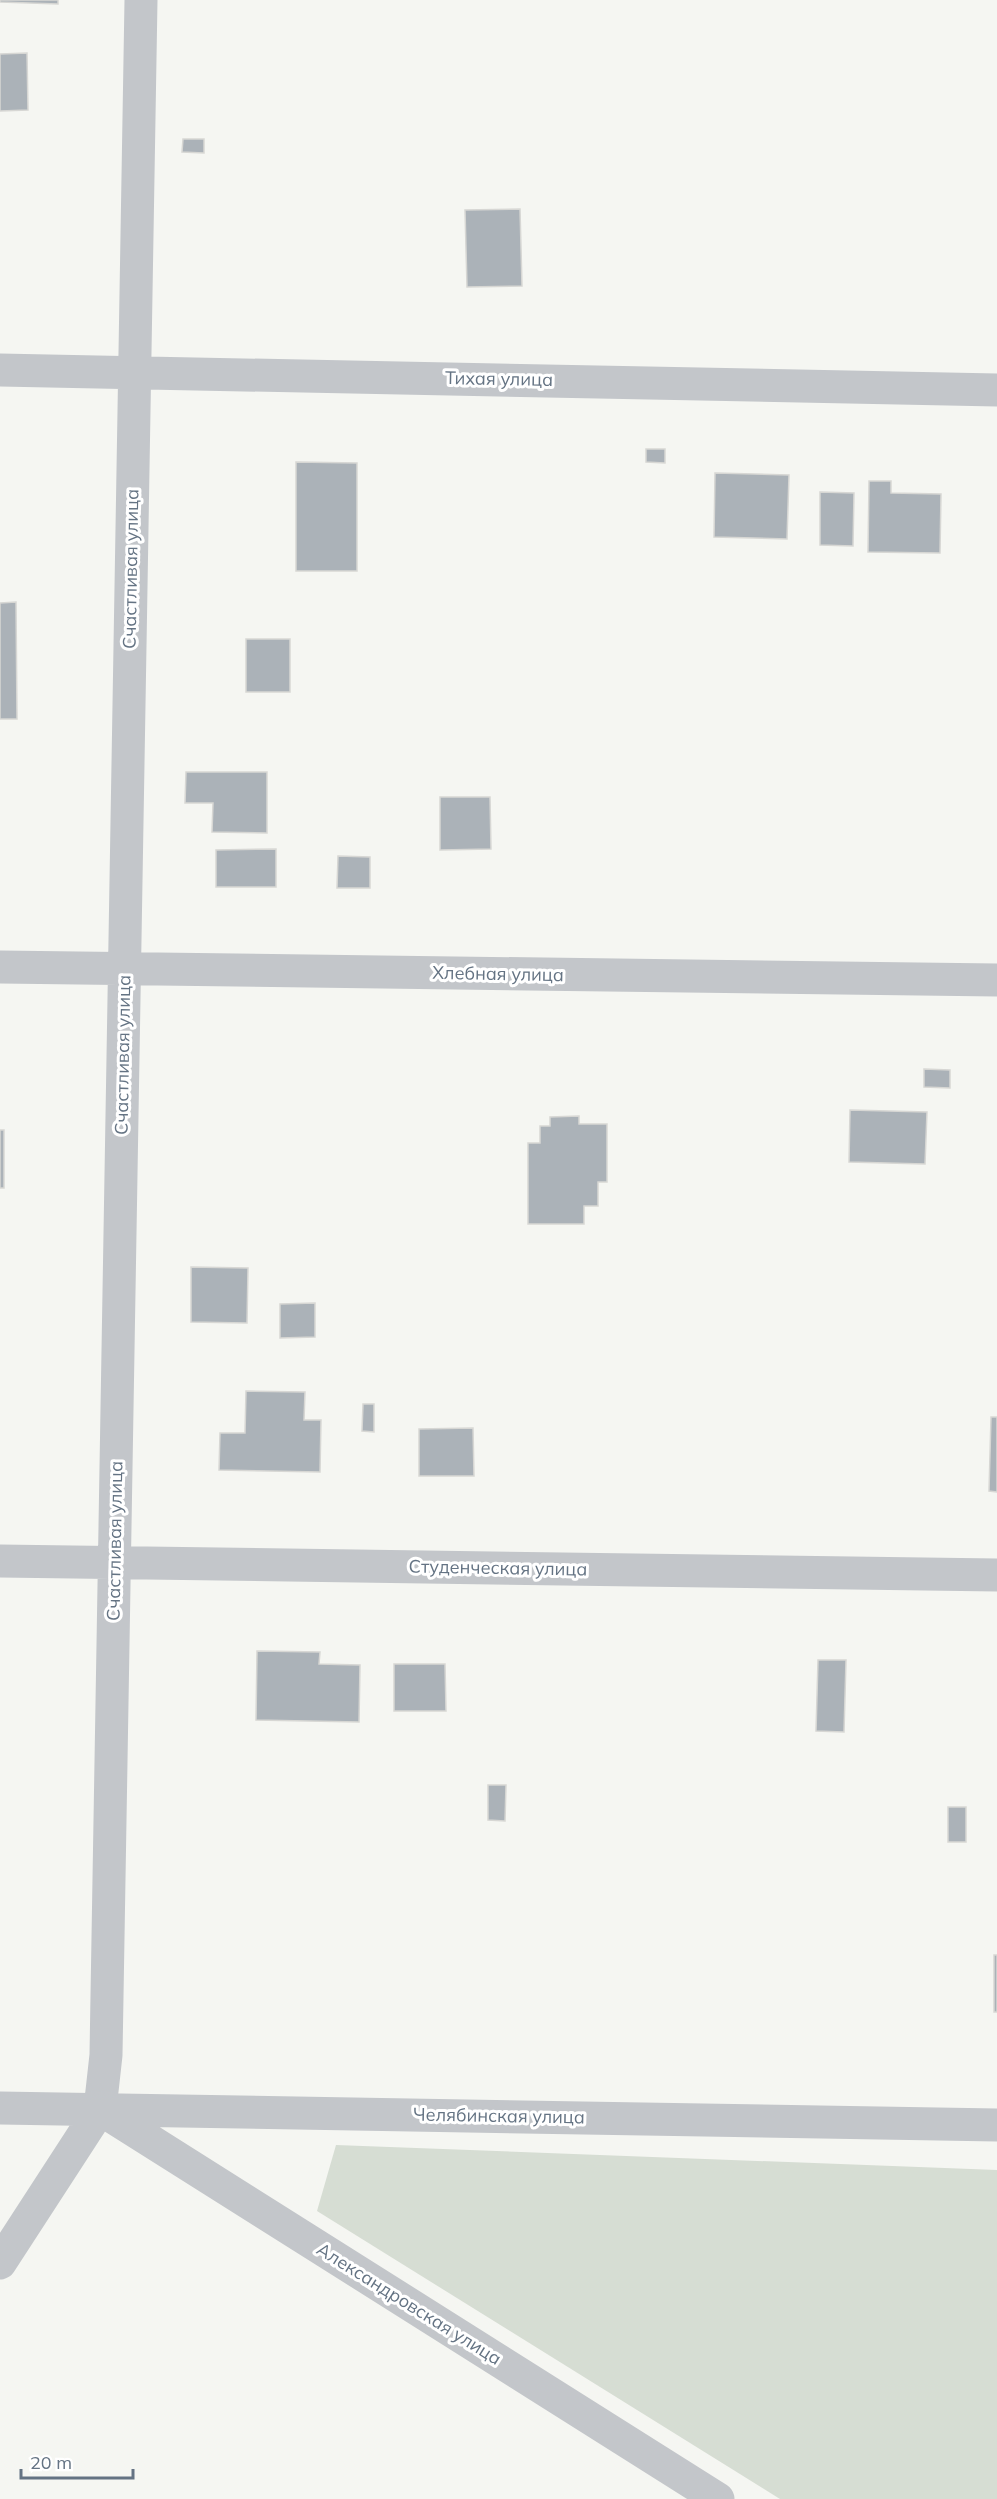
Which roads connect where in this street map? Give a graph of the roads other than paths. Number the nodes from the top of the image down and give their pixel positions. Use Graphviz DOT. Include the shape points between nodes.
graph roads {
  1 [pos="141,0"];
  2 [pos="0,370"];
  3 [pos="135,372"];
  4 [pos="997,390"];
  5 [pos="0,967"];
  6 [pos="125,969"];
  7 [pos="997,980"];
  8 [pos="0,1561"];
  9 [pos="115,1563"];
  10 [pos="997,1575"];
  11 [pos="0,2108"];
  12 [pos="100,2109"];
  13 [pos="997,2125"];
  14 [pos="0,2263"];
  15 [pos="718,2499"];
  1 -- 3 [label="street, Счастливая улица"];
  2 -- 3 [label="street, Тихая улица"];
  3 -- 4 [label="street, Тихая улица"];
  3 -- 6 [label="street, Счастливая улица"];
  5 -- 6 [label="street, Хлебная улица"];
  6 -- 7 [label="street, Хлебная улица"];
  6 -- 9 [label="street, Счастливая улица"];
  8 -- 9 [label="street, Студенческая улица"];
  9 -- 10 [label="street, Студенческая улица"];
  9 -- 12 [label="street, Счастливая улица" via="106,2055"];
  11 -- 12 [label="street, Челябинская улица"];
  12 -- 13 [label="street, Челябинская улица"];
  12 -- 14 [label="street"];
  12 -- 15 [label="street, Александровская улица"];
}
